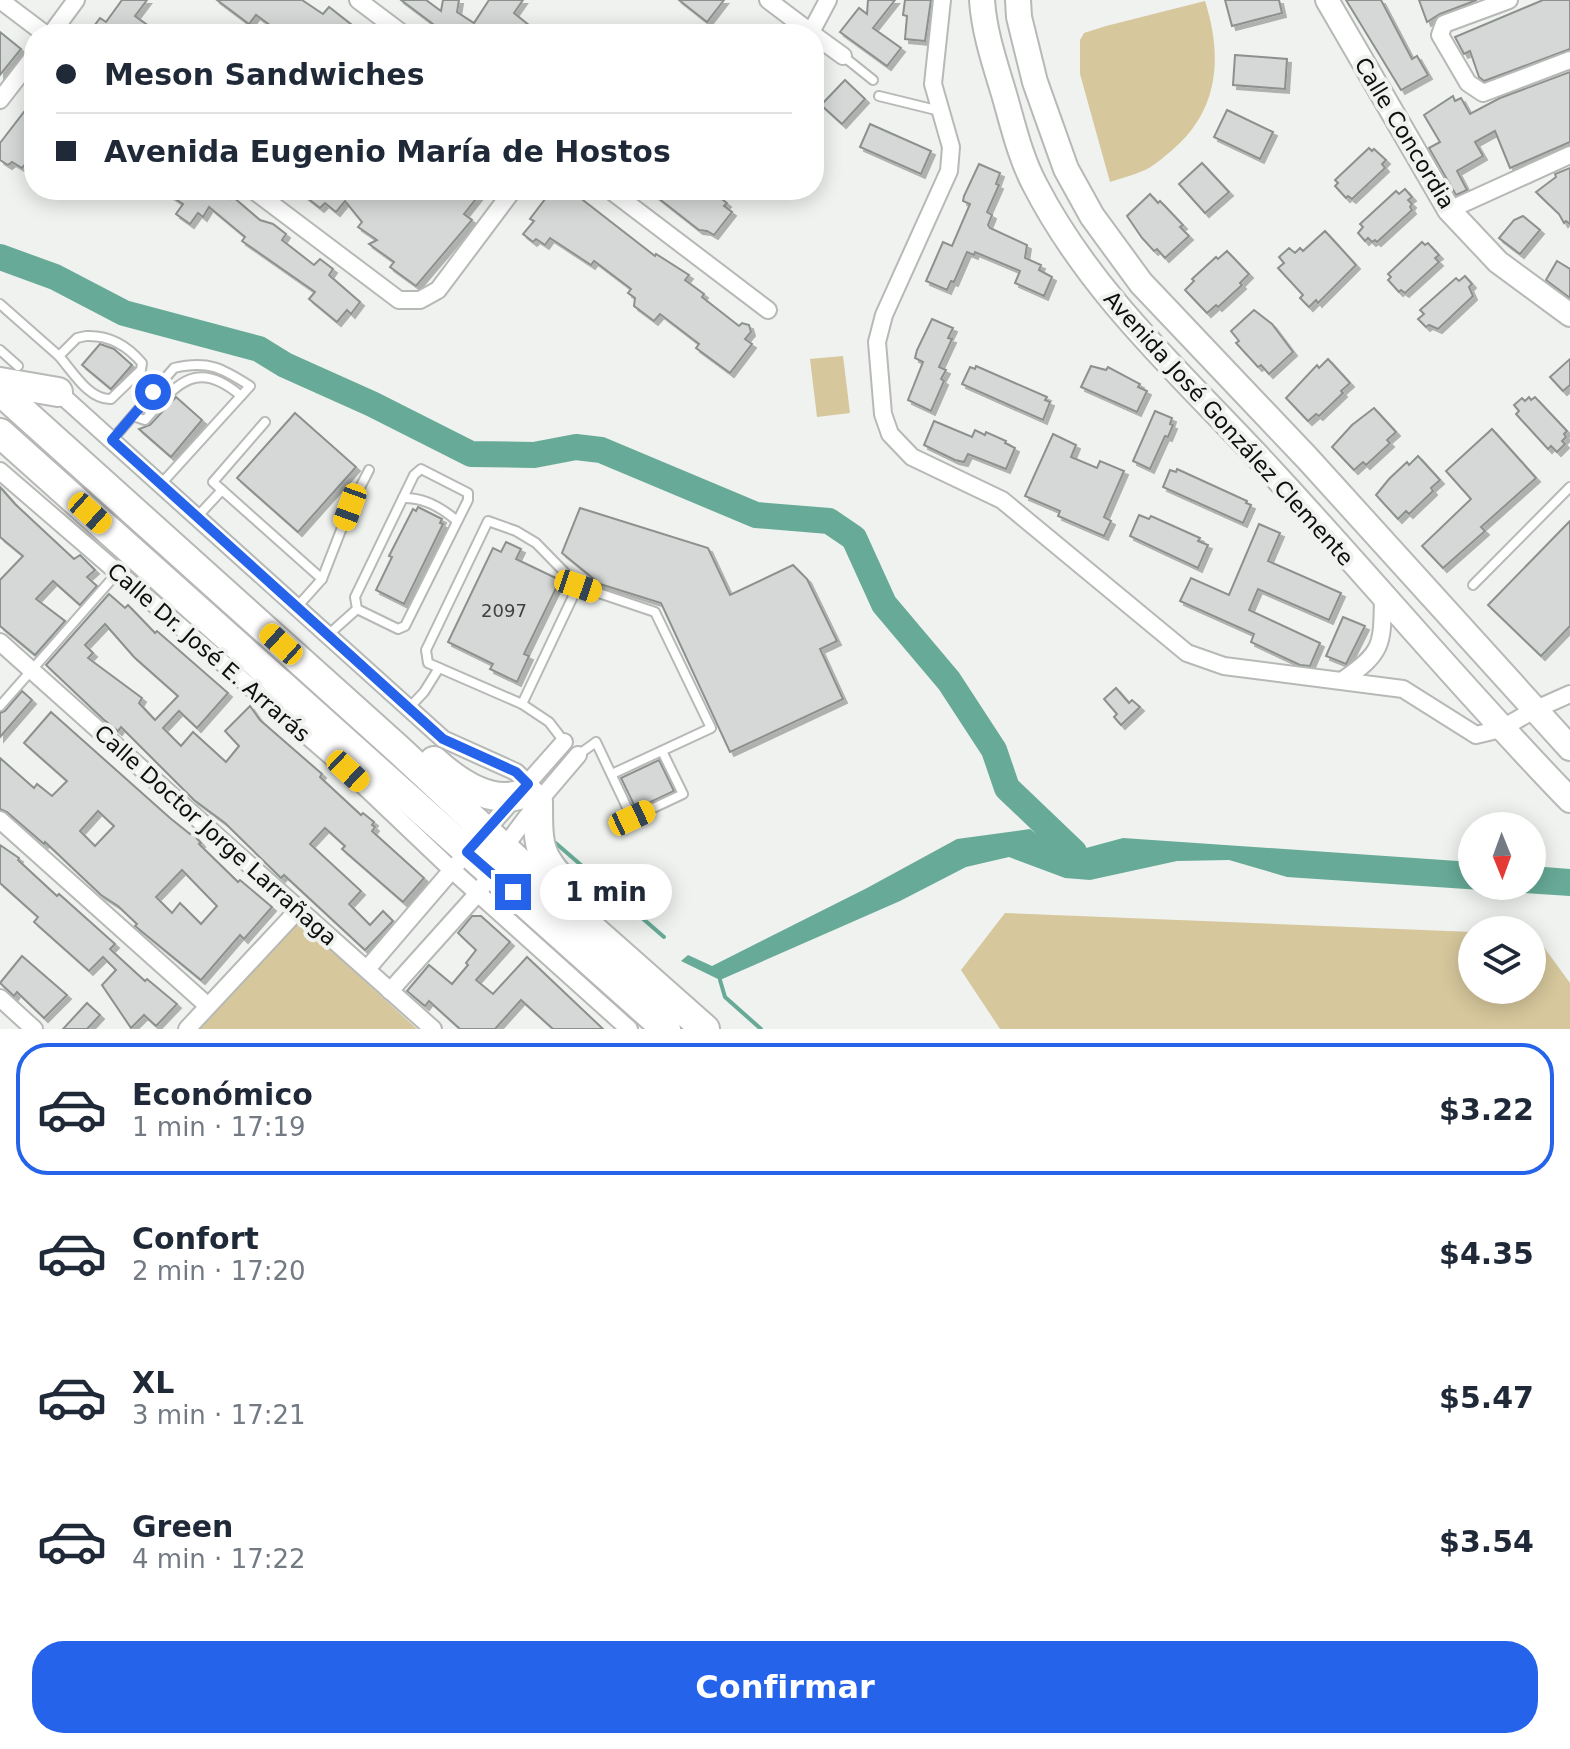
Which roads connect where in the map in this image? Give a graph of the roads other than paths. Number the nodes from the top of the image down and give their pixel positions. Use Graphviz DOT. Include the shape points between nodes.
graph roads {
  1 [pos="0,0"];
  2 [pos="76,0"];
  3 [pos="358,0"];
  4 [pos="768,0"];
  5 [pos="828,0"];
  6 [pos="942,0"];
  7 [pos="982,0"];
  8 [pos="1018,0"];
  9 [pos="1327,0"];
  10 [pos="1509,0"];
  11 [pos="34,24"];
  12 [pos="56,24"];
  13 [pos="390,24"];
  14 [pos="800,24"];
  15 [pos="817,24"];
  16 [pos="824,42"];
  17 [pos="843,56"];
  18 [pos="1570,60"];
  19 [pos="24,69"];
  20 [pos="873,80"];
  21 [pos="879,96"];
  22 [pos="0,100"];
  23 [pos="941,111"];
  24 [pos="1570,155"];
  25 [pos="266,200"];
  26 [pos="506,200"];
  27 [pos="623,200"];
  28 [pos="1449,210"];
  29 [pos="0,304"];
  30 [pos="768,310"];
  31 [pos="1570,315"];
  32 [pos="0,350"];
  33 [pos="59,356"];
  34 [pos="9,374"];
  35 [pos="0,391"];
  36 [pos="90,392"];
  37 [pos="241,396"];
  38 [pos="67,400"];
  39 [pos="133,416"];
  40 [pos="265,422"];
  41 [pos="0,433"];
  42 [pos="112,440"];
  43 [pos="369,470"];
  44 [pos="0,471"];
  45 [pos="161,484"];
  46 [pos="1570,487"];
  47 [pos="222,490"];
  48 [pos="403,498"];
  49 [pos="197,517"];
  50 [pos="457,521"];
  51 [pos="118,572"];
  52 [pos="322,579"];
  53 [pos="1473,585"];
  54 [pos="578,586"];
  55 [pos="1383,597"];
  56 [pos="297,607"];
  57 [pos="357,609"];
  58 [pos="328,635"];
  59 [pos="0,642"];
  60 [pos="439,668"];
  61 [pos="31,670"];
  62 [pos="1343,680"];
  63 [pos="1570,694"];
  64 [pos="522,704"];
  65 [pos="0,706"];
  66 [pos="409,708"];
  67 [pos="1534,710"];
  68 [pos="1501,729"];
  69 [pos="564,742"];
  70 [pos="1570,748"];
  71 [pos="398,749"];
  72 [pos="662,751"];
  73 [pos="578,755"];
  74 [pos="612,774"];
  75 [pos="532,794"];
  76 [pos="1570,800"];
  77 [pos="0,820"];
  78 [pos="479,861"];
  79 [pos="298,910"];
  80 [pos="613,948"];
  81 [pos="367,969"];
  82 [pos="390,991"];
  83 [pos="0,998"];
  84 [pos="208,1006"];
  85 [pos="34,1029"];
  86 [pos="187,1029"];
  87 [pos="433,1029"];
  88 [pos="629,1029"];
  89 [pos="666,1029"];
  90 [pos="705,1029"];
  1 -- 11 [label="street"];
  2 -- 12 [label="street"];
  3 -- 13 [label="street"];
  4 -- 14 [label="street"];
  5 -- 15 [label="street"];
  6 -- 23 [label="street" via="933,84"];
  7 -- 55 [label="main road, Avenida José González Clemente" via="1020,150 1075,253 1104,292"];
  8 -- 67 [label="main road, Avenida José González Clemente" via="1035,82 1066,169 1092,216 1141,283"];
  9 -- 28 [label="street, Calle Concordia"];
  10 -- 18 [label="street" via="1444,24 1440,35 1468,83 1483,93"];
  16 -- 17 [label="street"];
  17 -- 20 [label="lane"];
  19 -- 22 [label="street"];
  21 -- 23 [label="lane"];
  23 -- 62 [label="street" via="951,147 949,171 884,315 877,342 883,414 890,434 912,457 1002,500 1187,653 1224,666"];
  24 -- 28 [label="street"];
  25 -- 26 [label="street" via="399,300 420,300 438,290"];
  27 -- 30 [label="street"];
  28 -- 31 [label="street, Calle Concordia" via="1498,262"];
  29 -- 33 [label="lane"];
  32 -- 34 [label="lane"];
  33 -- 36 [label="lane"];
  33 -- 36 [label="lane" via="77,338 106,336 140,359 142,366 116,396 99,398"];
  34 -- 38 [label="highway"];
  35 -- 71 [label="highway"];
  36 -- 38 [label="lane"];
  37 -- 39 [label="lane" via="211,378 192,378 175,386 145,420"];
  37 -- 39 [label="lane" via="250,386 228,372 189,364 174,368"];
  37 -- 45 [label="lane"];
  38 -- 42 [label="street"];
  39 -- 42 [label="lane"];
  40 -- 47 [label="lane" via="213,482"];
  41 -- 78 [label="highway"];
  42 -- 45 [label="street"];
  43 -- 52 [label="lane"];
  44 -- 51 [label="street, Calle Dr. José E. Arrarás"];
  45 -- 49 [label="street"];
  46 -- 53 [label="lane"];
  47 -- 49 [label="lane"];
  47 -- 52 [label="lane"];
  48 -- 50 [label="lane" via="419,498"];
  48 -- 50 [label="lane" via="421,469 468,493"];
  48 -- 57 [label="lane" via="355,597"];
  49 -- 56 [label="street"];
  50 -- 57 [label="lane" via="405,626 398,629"];
  51 -- 61 [label="lane"];
  51 -- 78 [label="street, Calle Dr. José E. Arrarás" via="348,771"];
  52 -- 56 [label="lane"];
  54 -- 60 [label="lane" via="536,543 488,521 426,650 428,663"];
  54 -- 64 [label="lane"];
  54 -- 72 [label="lane" via="655,612 663,626 711,728"];
  55 -- 62 [label="street" via="1382,641 1368,663"];
  55 -- 68 [label="main road, Avenida José González Clemente"];
  56 -- 58 [label="street"];
  57 -- 58 [label="lane"];
  58 -- 66 [label="street"];
  59 -- 61 [label="street, Calle Doctor Jorge Larrañaga"];
  60 -- 64 [label="lane"];
  60 -- 66 [label="lane"];
  61 -- 65 [label="lane"];
  61 -- 79 [label="street, Calle Doctor Jorge Larrañaga"];
  62 -- 68 [label="street" via="1403,689 1476,735"];
  63 -- 67 [label="street"];
  64 -- 69 [label="lane" via="549,722"];
  66 -- 75 [label="street" via="443,739 516,772"];
  67 -- 68 [label="street"];
  67 -- 70 [label="main road, Avenida José González Clemente"];
  68 -- 76 [label="main road, Avenida José González Clemente"];
  69 -- 73 [label="lane"];
  69 -- 75 [label="street"];
  71 -- 75 [label="highway" via="412,748 458,781 487,794"];
  71 -- 78 [label="highway"];
  72 -- 74 [label="lane"];
  72 -- 74 [label="lane" via="683,794 632,818"];
  73 -- 74 [label="lane" via="596,742"];
  73 -- 75 [label="street"];
  75 -- 78 [label="street"];
  75 -- 78 [label="street"];
  75 -- 80 [label="highway" via="542,854 608,925"];
  77 -- 84 [label="street"];
  78 -- 80 [label="highway"];
  78 -- 81 [label="street"];
  78 -- 82 [label="street"];
  78 -- 88 [label="street, Calle Dr. José E. Arrarás"];
  78 -- 89 [label="highway"];
  79 -- 81 [label="street, Calle Doctor Jorge Larrañaga"];
  79 -- 84 [label="street"];
  80 -- 90 [label="highway"];
  81 -- 82 [label="street, Calle Doctor Jorge Larrañaga"];
  82 -- 87 [label="street, Calle Doctor Jorge Larrañaga"];
  83 -- 85 [label="street"];
  84 -- 86 [label="street"];
}
